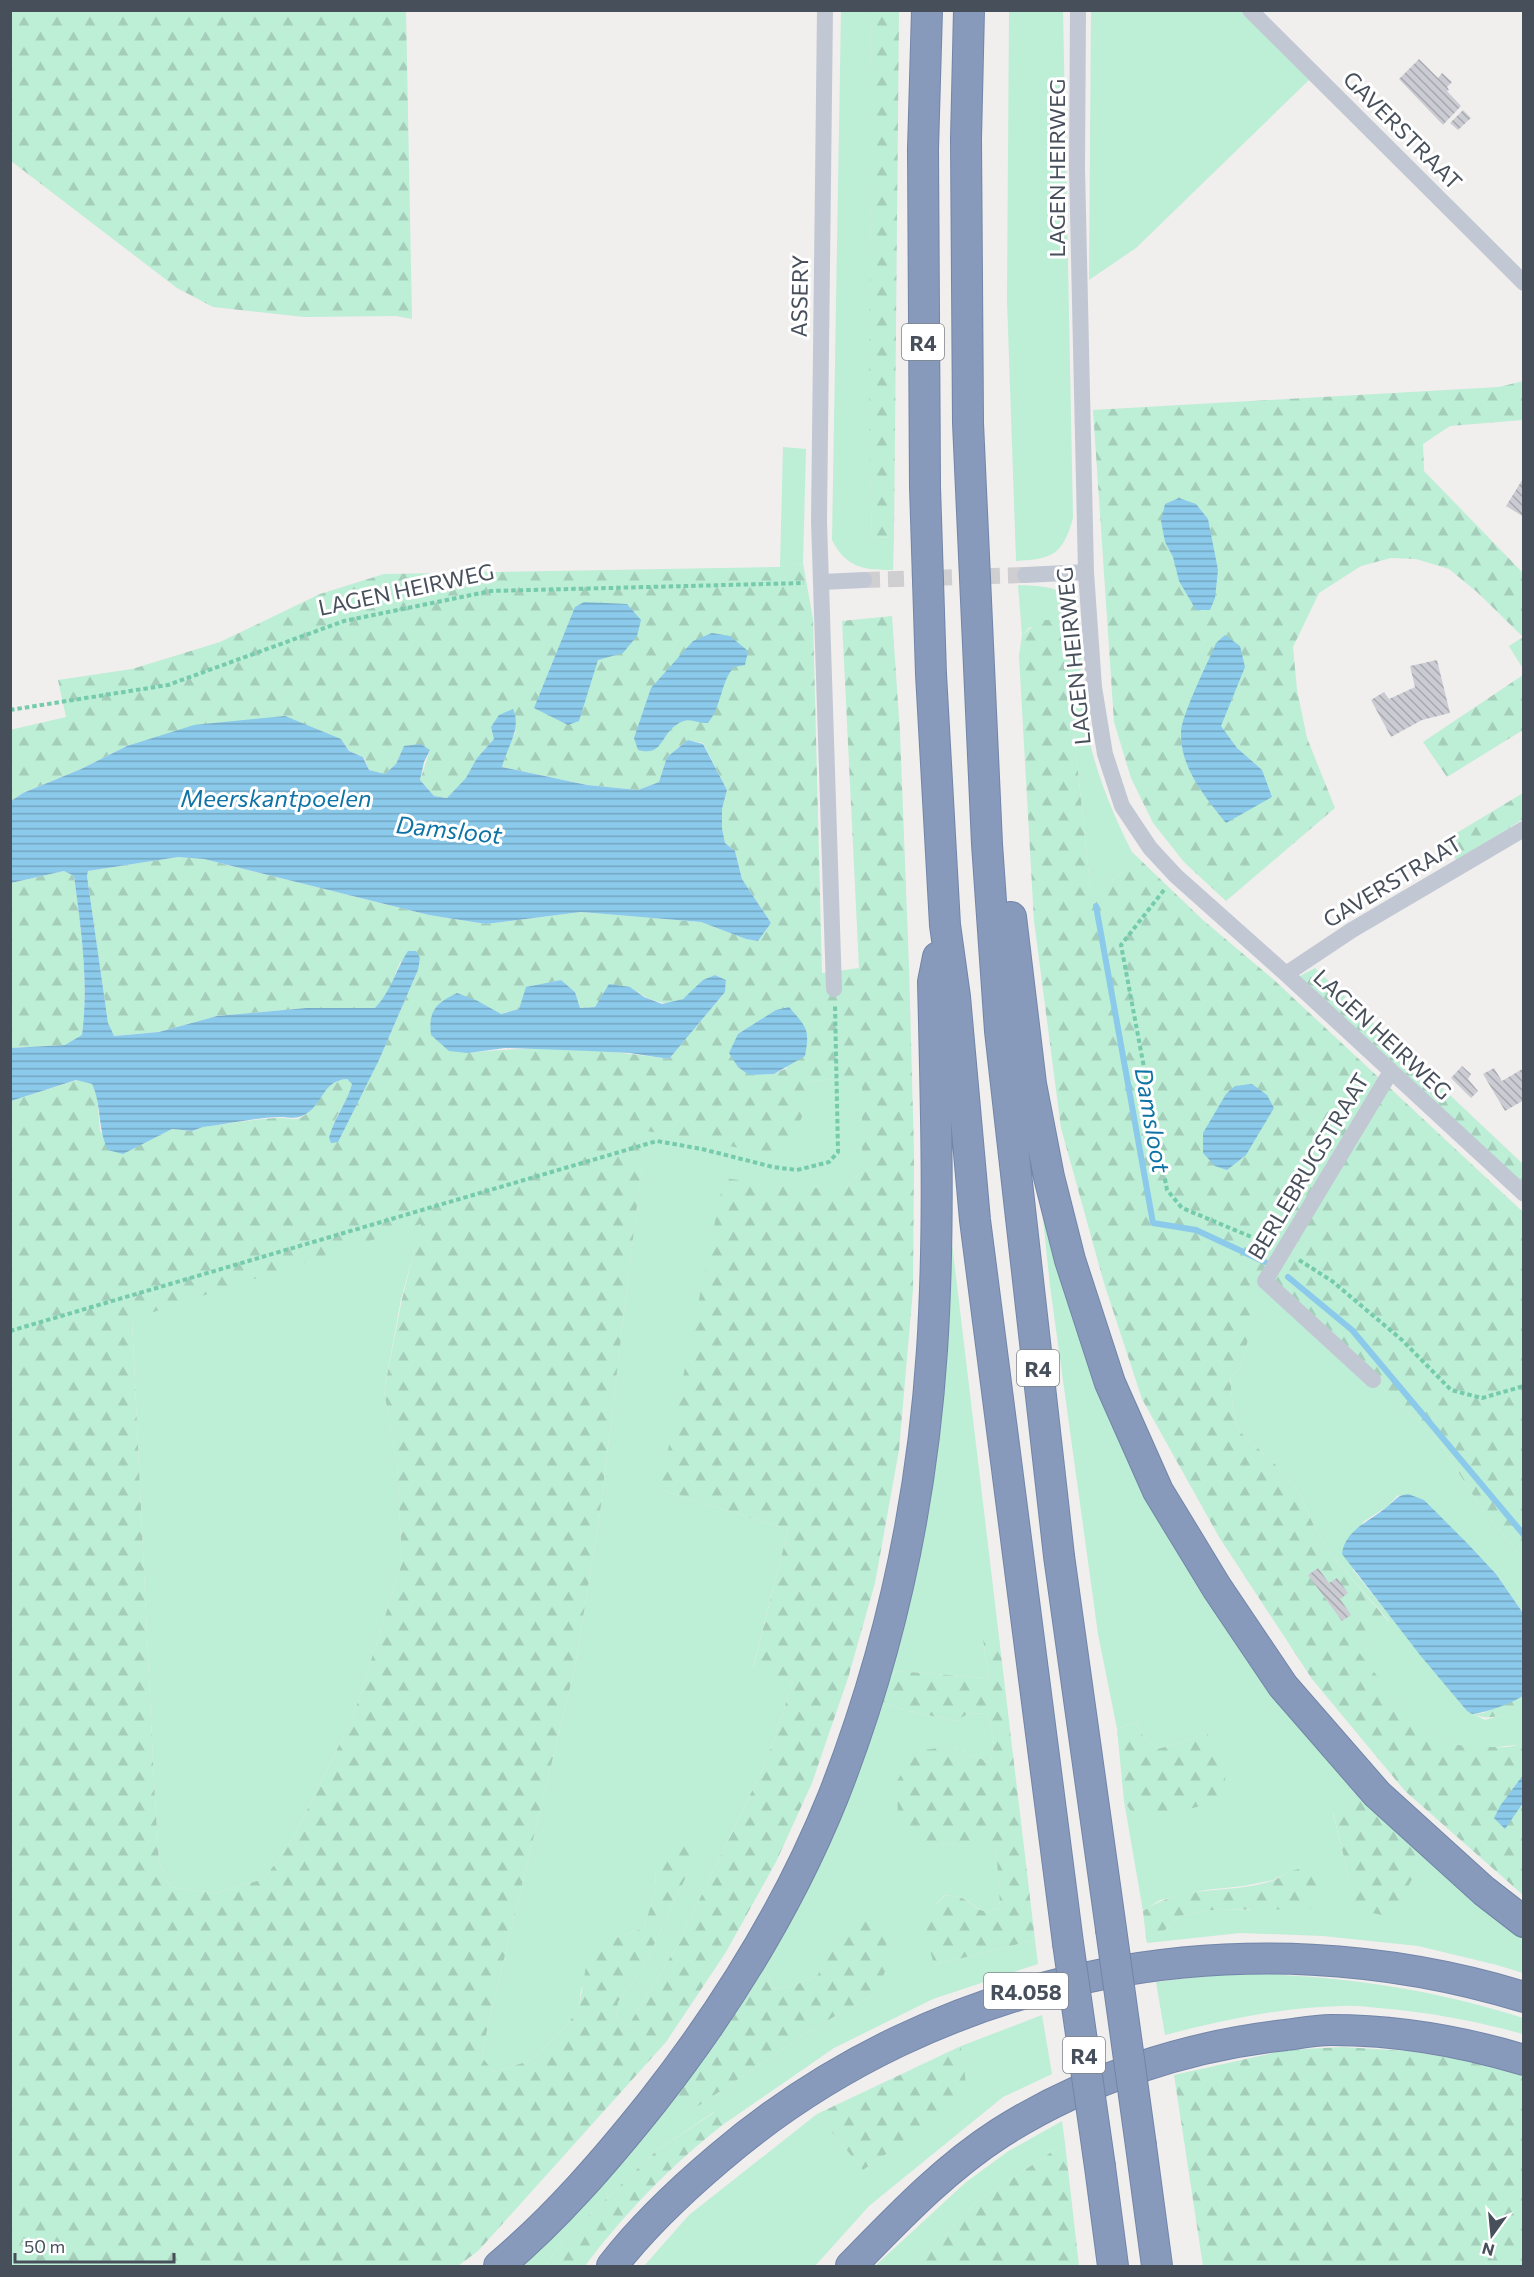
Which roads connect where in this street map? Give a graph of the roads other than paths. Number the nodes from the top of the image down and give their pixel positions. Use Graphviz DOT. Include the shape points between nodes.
graph roads {
  1 [pos="825,10"];
  2 [pos="927,10"];
  3 [pos="969,10"];
  4 [pos="1078,10"];
  5 [pos="1250,10"];
  6 [pos="1524,283"];
  7 [pos="1086,572"];
  8 [pos="1025,575"];
  9 [pos="864,579"];
  10 [pos="822,582"];
  11 [pos="986,806"];
  12 [pos="1524,829"];
  13 [pos="945,925"];
  14 [pos="1286,974"];
  15 [pos="834,989"];
  16 [pos="1390,1073"];
  17 [pos="1524,1194"];
  18 [pos="1373,1380"];
  19 [pos="1524,1922"];
  20 [pos="1524,1997"];
  21 [pos="1524,2060"];
  22 [pos="499,2266"];
  23 [pos="612,2266"];
  24 [pos="851,2266"];
  25 [pos="1113,2266"];
  26 [pos="1157,2266"];
  1 -- 10 [label="street, ASSERY" via="819,521"];
  2 -- 13 [label="highway, R4" via="923,185 925,487 930,674"];
  3 -- 11 [label="highway, R4" via="968,423"];
  4 -- 7 [label="street, LAGEN HEIRWEG" via="1077,168"];
  5 -- 6 [label="street, GAVERSTRAAT"];
  7 -- 8 [label="street"];
  7 -- 14 [label="street, LAGEN HEIRWEG" via="1094,687 1105,754 1122,806 1150,848 1176,876"];
  9 -- 10 [label="street"];
  10 -- 15 [label="street, ASSERY"];
  11 -- 19 [label="highway" via="1012,921 1031,1084 1049,1177 1070,1260 1110,1383 1158,1491 1283,1686 1377,1794"];
  11 -- 26 [label="highway, R4, bridge" via="1000,1031 1059,1556"];
  12 -- 14 [label="street, GAVERSTRAAT" via="1352,930"];
  13 -- 22 [label="highway" via="933,982 936,1278 923,1442 899,1584 853,1741 807,1855 730,1993 677,2070 617,2146 573,2196"];
  13 -- 25 [label="highway, R4, bridge" via="975,1220"];
  14 -- 16 [label="street, LAGEN HEIRWEG"];
  16 -- 17 [label="street, LAGEN HEIRWEG"];
  16 -- 18 [label="street, BERLEBRUGSTRAAT" via="1266,1281"];
  20 -- 23 [label="highway, R4.058" via="1418,1971 1331,1960 1256,1957 1180,1962 1024,1991 937,2023 808,2090 748,2133 678,2193"];
  21 -- 24 [label="highway" via="1413,2035 1329,2030 1191,2052 1109,2078 1000,2133 922,2195"];
}
